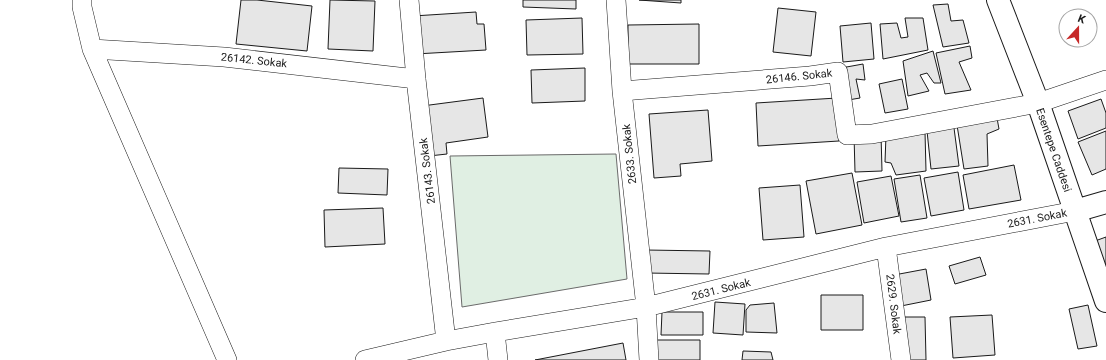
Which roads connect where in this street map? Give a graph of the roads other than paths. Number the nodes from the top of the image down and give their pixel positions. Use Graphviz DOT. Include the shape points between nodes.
graph roads {
  1 [pos="82,0"];
  2 [pos="409,0"];
  3 [pos="616,0"];
  4 [pos="998,0"];
  5 [pos="92,49"];
  6 [pos="416,79"];
  7 [pos="1106,80"];
  8 [pos="622,91"];
  9 [pos="1038,103"];
  10 [pos="1106,202"];
  11 [pos="1075,210"];
  12 [pos="886,247"];
  13 [pos="1106,300"];
  14 [pos="646,307"];
  15 [pos="495,332"];
  16 [pos="446,341"];
  17 [pos="227,360"];
  18 [pos="365,360"];
  19 [pos="498,360"];
  20 [pos="649,360"];
  21 [pos="901,360"];
  1 -- 5 [label="street"];
  2 -- 6 [label="street, 26143. Sokak"];
  3 -- 8 [label="street, 2633. Sokak"];
  4 -- 9 [label="street, Esentepe Caddesi"];
  5 -- 6 [label="street, 26142. Sokak" via="224,57"];
  5 -- 17 [label="street"];
  6 -- 16 [label="street, 26143. Sokak"];
  7 -- 9 [label="street"];
  8 -- 9 [label="street, 26146. Sokak" via="838,72 847,135 872,134"];
  8 -- 14 [label="street, 2633. Sokak"];
  9 -- 11 [label="street, Esentepe Caddesi"];
  10 -- 11 [label="street"];
  11 -- 12 [label="street, 2631. Sokak"];
  11 -- 13 [label="street, Esentepe Caddesi"];
  12 -- 14 [label="street, 2631. Sokak"];
  12 -- 21 [label="street, 2629. Sokak"];
  14 -- 15 [label="street, 2631. Sokak"];
  14 -- 20 [label="street, 2633. Sokak"];
  15 -- 16 [label="street, 2631. Sokak"];
  15 -- 19 [label="street"];
  16 -- 18 [label="street, 2631. Sokak"];
}
